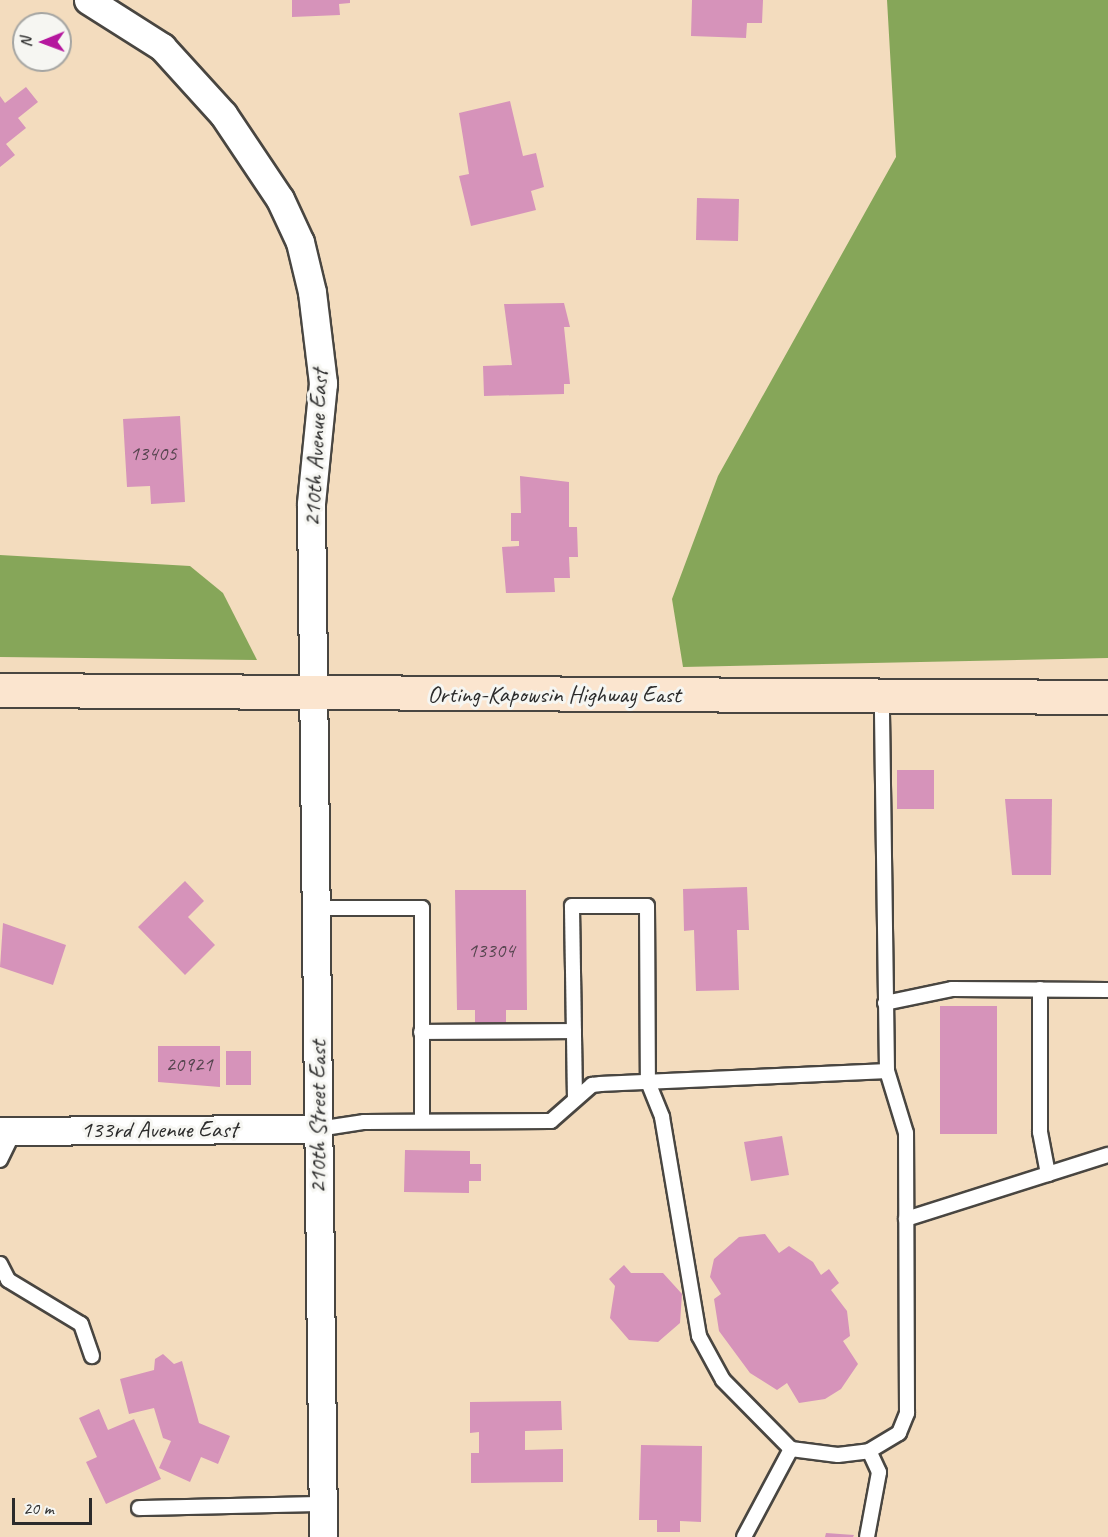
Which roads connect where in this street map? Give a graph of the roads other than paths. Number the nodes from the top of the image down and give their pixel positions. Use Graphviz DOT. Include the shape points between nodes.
graph roads {
  1 [pos="88,0"];
  2 [pos="0,690"];
  3 [pos="882,694"];
  4 [pos="315,696"];
  5 [pos="1108,697"];
  6 [pos="317,908"];
  7 [pos="1040,989"];
  8 [pos="1108,990"];
  9 [pos="885,1003"];
  10 [pos="574,1031"];
  11 [pos="422,1032"];
  12 [pos="887,1071"];
  13 [pos="648,1082"];
  14 [pos="574,1099"];
  15 [pos="422,1121"];
  16 [pos="318,1129"];
  17 [pos="7,1131"];
  18 [pos="1108,1155"];
  19 [pos="0,1160"];
  20 [pos="1048,1174"];
  21 [pos="906,1219"];
  22 [pos="0,1264"];
  23 [pos="92,1356"];
  24 [pos="791,1449"];
  25 [pos="869,1451"];
  26 [pos="322,1504"];
  27 [pos="139,1508"];
  28 [pos="322,1537"];
  29 [pos="744,1537"];
  30 [pos="867,1537"];
  1 -- 4 [label="street, 210th Avenue East" via="162,47 190,74 258,160 300,242 323,383 311,504"];
  2 -- 4 [label="main road, Orting-Kapowsin Highway East"];
  3 -- 4 [label="main road, Orting-Kapowsin Highway East"];
  3 -- 5 [label="main road, Orting-Kapowsin Highway East"];
  3 -- 9 [label="lane"];
  4 -- 6 [label="street, 210th Street East"];
  6 -- 11 [label="lane" via="422,908"];
  6 -- 16 [label="street, 210th Street East"];
  7 -- 8 [label="lane"];
  7 -- 9 [label="lane" via="952,989"];
  7 -- 20 [label="lane" via="1040,1132"];
  9 -- 12 [label="lane"];
  10 -- 11 [label="lane"];
  10 -- 13 [label="lane" via="573,906 647,906"];
  10 -- 14 [label="lane"];
  11 -- 15 [label="lane"];
  12 -- 13 [label="lane"];
  12 -- 21 [label="lane" via="906,1133"];
  13 -- 14 [label="lane" via="592,1085"];
  13 -- 24 [label="lane" via="662,1117 699,1336 723,1380"];
  14 -- 15 [label="lane" via="550,1120"];
  15 -- 16 [label="lane"];
  16 -- 17 [label="street, 133rd Avenue East"];
  16 -- 26 [label="street, 210th Street East"];
  17 -- 19 [label="lane"];
  18 -- 20 [label="lane"];
  20 -- 21 [label="lane"];
  21 -- 25 [label="lane" via="907,1413 899,1433"];
  22 -- 23 [label="lane" via="8,1280 81,1324"];
  24 -- 25 [label="lane" via="837,1455"];
  24 -- 29 [label="lane"];
  25 -- 30 [label="lane" via="879,1472"];
  26 -- 27 [label="lane"];
  26 -- 28 [label="street, 210th Street East"];
}
